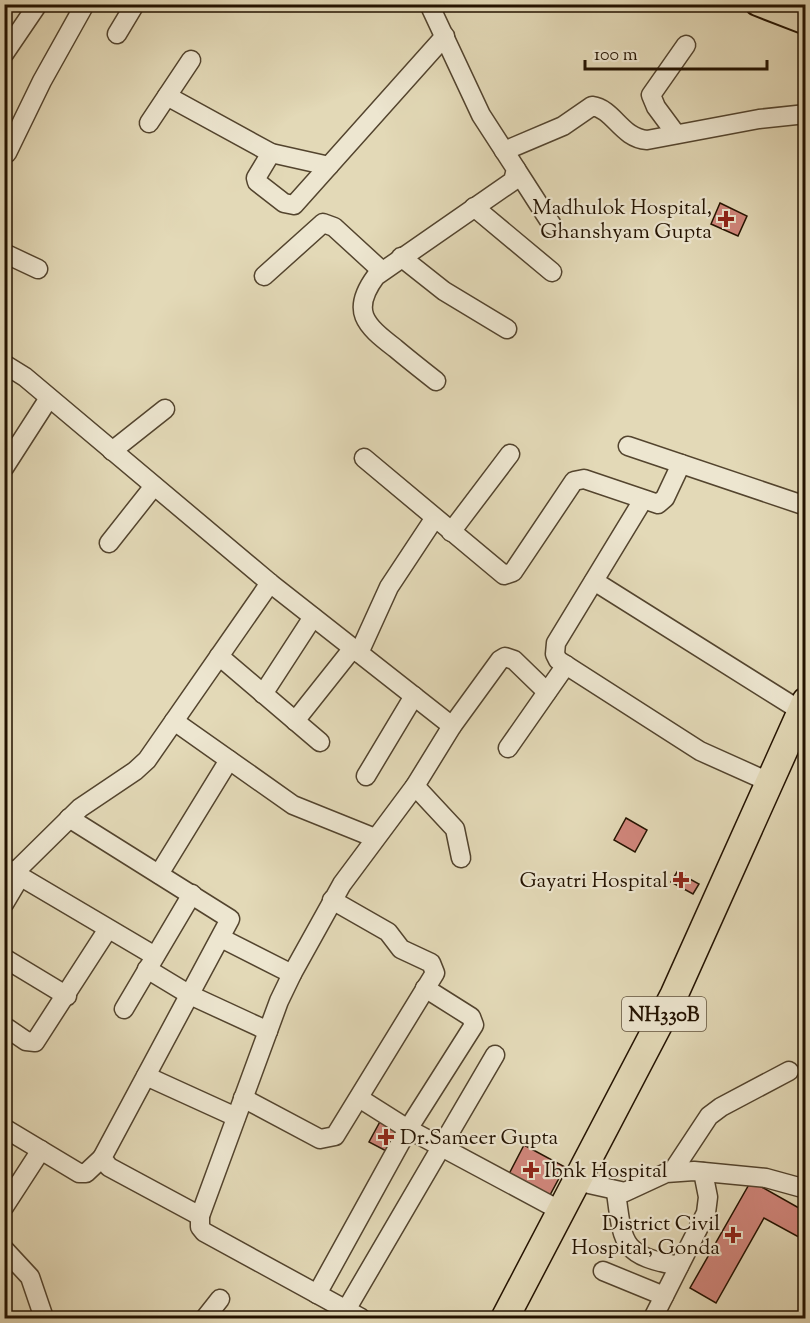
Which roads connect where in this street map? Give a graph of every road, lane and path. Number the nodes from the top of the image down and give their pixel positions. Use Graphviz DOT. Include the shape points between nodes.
graph roads {
  1 [pos="38,4"];
  2 [pos="85,4"];
  3 [pos="135,4"];
  4 [pos="429,4"];
  5 [pos="757,4"];
  6 [pos="806,23"];
  7 [pos="117,34"];
  8 [pos="445,36"];
  9 [pos="686,45"];
  10 [pos="4,54"];
  11 [pos="191,60"];
  12 [pos="166,96"];
  13 [pos="806,114"];
  14 [pos="149,123"];
  15 [pos="676,134"];
  16 [pos="504,151"];
  17 [pos="7,153"];
  18 [pos="271,153"];
  19 [pos="329,166"];
  20 [pos="516,169"];
  21 [pos="474,207"];
  22 [pos="552,225"];
  23 [pos="4,253"];
  24 [pos="401,258"];
  25 [pos="38,269"];
  26 [pos="382,271"];
  27 [pos="552,272"];
  28 [pos="264,276"];
  29 [pos="507,329"];
  30 [pos="4,364"];
  31 [pos="436,381"];
  32 [pos="49,398"];
  33 [pos="165,409"];
  34 [pos="628,446"];
  35 [pos="112,451"];
  36 [pos="510,454"];
  37 [pos="364,458"];
  38 [pos="681,464"];
  39 [pos="4,468"];
  40 [pos="154,486"];
  41 [pos="643,500"];
  42 [pos="806,506"];
  43 [pos="434,519"];
  44 [pos="451,532"];
  45 [pos="109,543"];
  46 [pos="594,581"];
  47 [pos="270,583"];
  48 [pos="313,617"];
  49 [pos="356,651"];
  50 [pos="219,656"];
  51 [pos="566,664"];
  52 [pos="547,692"];
  53 [pos="263,694"];
  54 [pos="414,696"];
  55 [pos="804,714"];
  56 [pos="174,721"];
  57 [pos="295,721"];
  58 [pos="452,726"];
  59 [pos="320,742"];
  60 [pos="508,748"];
  61 [pos="229,760"];
  62 [pos="366,776"];
  63 [pos="770,782"];
  64 [pos="415,786"];
  65 [pos="69,818"];
  66 [pos="375,838"];
  67 [pos="461,858"];
  68 [pos="13,873"];
  69 [pos="159,874"];
  70 [pos="192,894"];
  71 [pos="332,900"];
  72 [pos="4,904"];
  73 [pos="108,929"];
  74 [pos="221,939"];
  75 [pos="4,958"];
  76 [pos="151,963"];
  77 [pos="292,974"];
  78 [pos="425,988"];
  79 [pos="190,995"];
  80 [pos="67,996"];
  81 [pos="124,1009"];
  82 [pos="4,1026"];
  83 [pos="268,1031"];
  84 [pos="495,1055"];
  85 [pos="789,1071"];
  86 [pos="146,1076"];
  87 [pos="243,1098"];
  88 [pos="359,1098"];
  89 [pos="236,1117"];
  90 [pos="4,1128"];
  91 [pos="408,1129"];
  92 [pos="441,1147"];
  93 [pos="41,1150"];
  94 [pos="102,1158"];
  95 [pos="672,1172"];
  96 [pos="703,1172"];
  97 [pos="12,1179"];
  98 [pos="589,1184"];
  99 [pos="806,1189"];
  100 [pos="616,1191"];
  101 [pos="4,1207"];
  102 [pos="561,1211"];
  103 [pos="200,1216"];
  104 [pos="4,1249"];
  105 [pos="679,1266"];
  106 [pos="603,1271"];
  107 [pos="317,1294"];
  108 [pos="664,1296"];
  109 [pos="220,1299"];
  110 [pos="354,1314"];
  111 [pos="44,1318"];
  112 [pos="205,1318"];
  113 [pos="506,1318"];
  114 [pos="520,1318"];
  115 [pos="653,1318"];
  1 -- 10 [label="street"];
  2 -- 17 [label="street"];
  3 -- 7 [label="street"];
  4 -- 8 [label="street"];
  5 -- 6 [label="main road"];
  8 -- 16 [label="street" via="481,115"];
  8 -- 19 [label="street"];
  9 -- 15 [label="street" via="651,95"];
  11 -- 12 [label="street"];
  12 -- 14 [label="street"];
  12 -- 18 [label="street"];
  13 -- 15 [label="street"];
  15 -- 16 [label="street" via="635,139 600,108 592,106 563,126"];
  16 -- 20 [label="street"];
  18 -- 19 [label="street"];
  18 -- 19 [label="street" via="256,182 292,206"];
  20 -- 21 [label="street" via="513,181"];
  20 -- 22 [label="street"];
  21 -- 24 [label="street"];
  21 -- 27 [label="street"];
  23 -- 25 [label="street"];
  24 -- 26 [label="street"];
  24 -- 29 [label="street" via="444,291"];
  26 -- 28 [label="street" via="334,226 323,223"];
  26 -- 31 [label="street" via="364,296 362,306 367,324"];
  30 -- 32 [label="street"];
  32 -- 35 [label="street"];
  32 -- 39 [label="street"];
  33 -- 35 [label="street"];
  34 -- 38 [label="street"];
  35 -- 40 [label="street"];
  36 -- 44 [label="street"];
  37 -- 43 [label="street"];
  38 -- 41 [label="street" via="662,501 653,504"];
  38 -- 42 [label="street"];
  40 -- 45 [label="street"];
  40 -- 47 [label="street"];
  41 -- 44 [label="street" via="579,478 508,575"];
  41 -- 46 [label="street"];
  43 -- 44 [label="street"];
  43 -- 49 [label="street" via="389,587"];
  46 -- 51 [label="street" via="556,644 555,654"];
  46 -- 55 [label="street"];
  47 -- 48 [label="street"];
  47 -- 50 [label="street"];
  48 -- 49 [label="street"];
  48 -- 53 [label="street"];
  49 -- 54 [label="street"];
  49 -- 57 [label="street"];
  50 -- 53 [label="street"];
  50 -- 56 [label="street"];
  51 -- 52 [label="street"];
  51 -- 63 [label="street" via="707,754"];
  52 -- 58 [label="street" via="514,660 505,657"];
  52 -- 60 [label="street"];
  53 -- 57 [label="street"];
  54 -- 58 [label="street"];
  54 -- 62 [label="street"];
  55 -- 63 [label="highway, NH330B"];
  55 -- 98 [label="highway, NH330B" via="688,984"];
  56 -- 61 [label="street"];
  56 -- 65 [label="street" via="147,760"];
  57 -- 59 [label="street"];
  58 -- 64 [label="street"];
  61 -- 66 [label="street" via="293,805"];
  61 -- 69 [label="street"];
  63 -- 102 [label="highway, NH330B" via="674,995"];
  64 -- 66 [label="street"];
  64 -- 67 [label="street" via="455,829"];
  65 -- 68 [label="street"];
  65 -- 69 [label="street"];
  66 -- 71 [label="street"];
  68 -- 72 [label="street"];
  68 -- 73 [label="street"];
  69 -- 70 [label="street"];
  70 -- 74 [label="street" via="230,919"];
  70 -- 76 [label="street"];
  71 -- 77 [label="street"];
  71 -- 78 [label="street" via="388,932 401,949 431,963 435,973"];
  73 -- 76 [label="street"];
  73 -- 80 [label="street"];
  74 -- 77 [label="street"];
  74 -- 79 [label="street"];
  75 -- 80 [label="street"];
  76 -- 79 [label="street"];
  76 -- 81 [label="street"];
  77 -- 83 [label="street"];
  78 -- 88 [label="street"];
  78 -- 91 [label="street" via="471,1017 474,1025"];
  79 -- 83 [label="street"];
  79 -- 86 [label="street"];
  80 -- 82 [label="street" via="35,1042 26,1041"];
  83 -- 87 [label="street"];
  84 -- 92 [label="street"];
  85 -- 95 [label="street" via="709,1116"];
  86 -- 89 [label="street"];
  86 -- 94 [label="street"];
  87 -- 88 [label="street" via="326,1140 335,1137"];
  87 -- 89 [label="street"];
  88 -- 91 [label="street"];
  89 -- 103 [label="street"];
  90 -- 93 [label="street"];
  91 -- 92 [label="street"];
  91 -- 107 [label="street"];
  92 -- 102 [label="street"];
  92 -- 110 [label="street"];
  93 -- 94 [label="street" via="83,1174"];
  93 -- 97 [label="street"];
  94 -- 103 [label="street" via="108,1167"];
  95 -- 96 [label="street"];
  95 -- 100 [label="street"];
  96 -- 99 [label="street" via="766,1178"];
  96 -- 105 [label="street" via="708,1197 706,1213"];
  97 -- 101 [label="street"];
  98 -- 100 [label="street"];
  98 -- 114 [label="highway, NH330B"];
  100 -- 105 [label="street" via="621,1231 628,1246 652,1261"];
  102 -- 113 [label="highway, NH330B"];
  103 -- 107 [label="street" via="204,1232"];
  104 -- 111 [label="street" via="30,1277"];
  105 -- 108 [label="street"];
  106 -- 108 [label="street"];
  107 -- 110 [label="street"];
  108 -- 115 [label="street"];
  109 -- 112 [label="street"];
}
